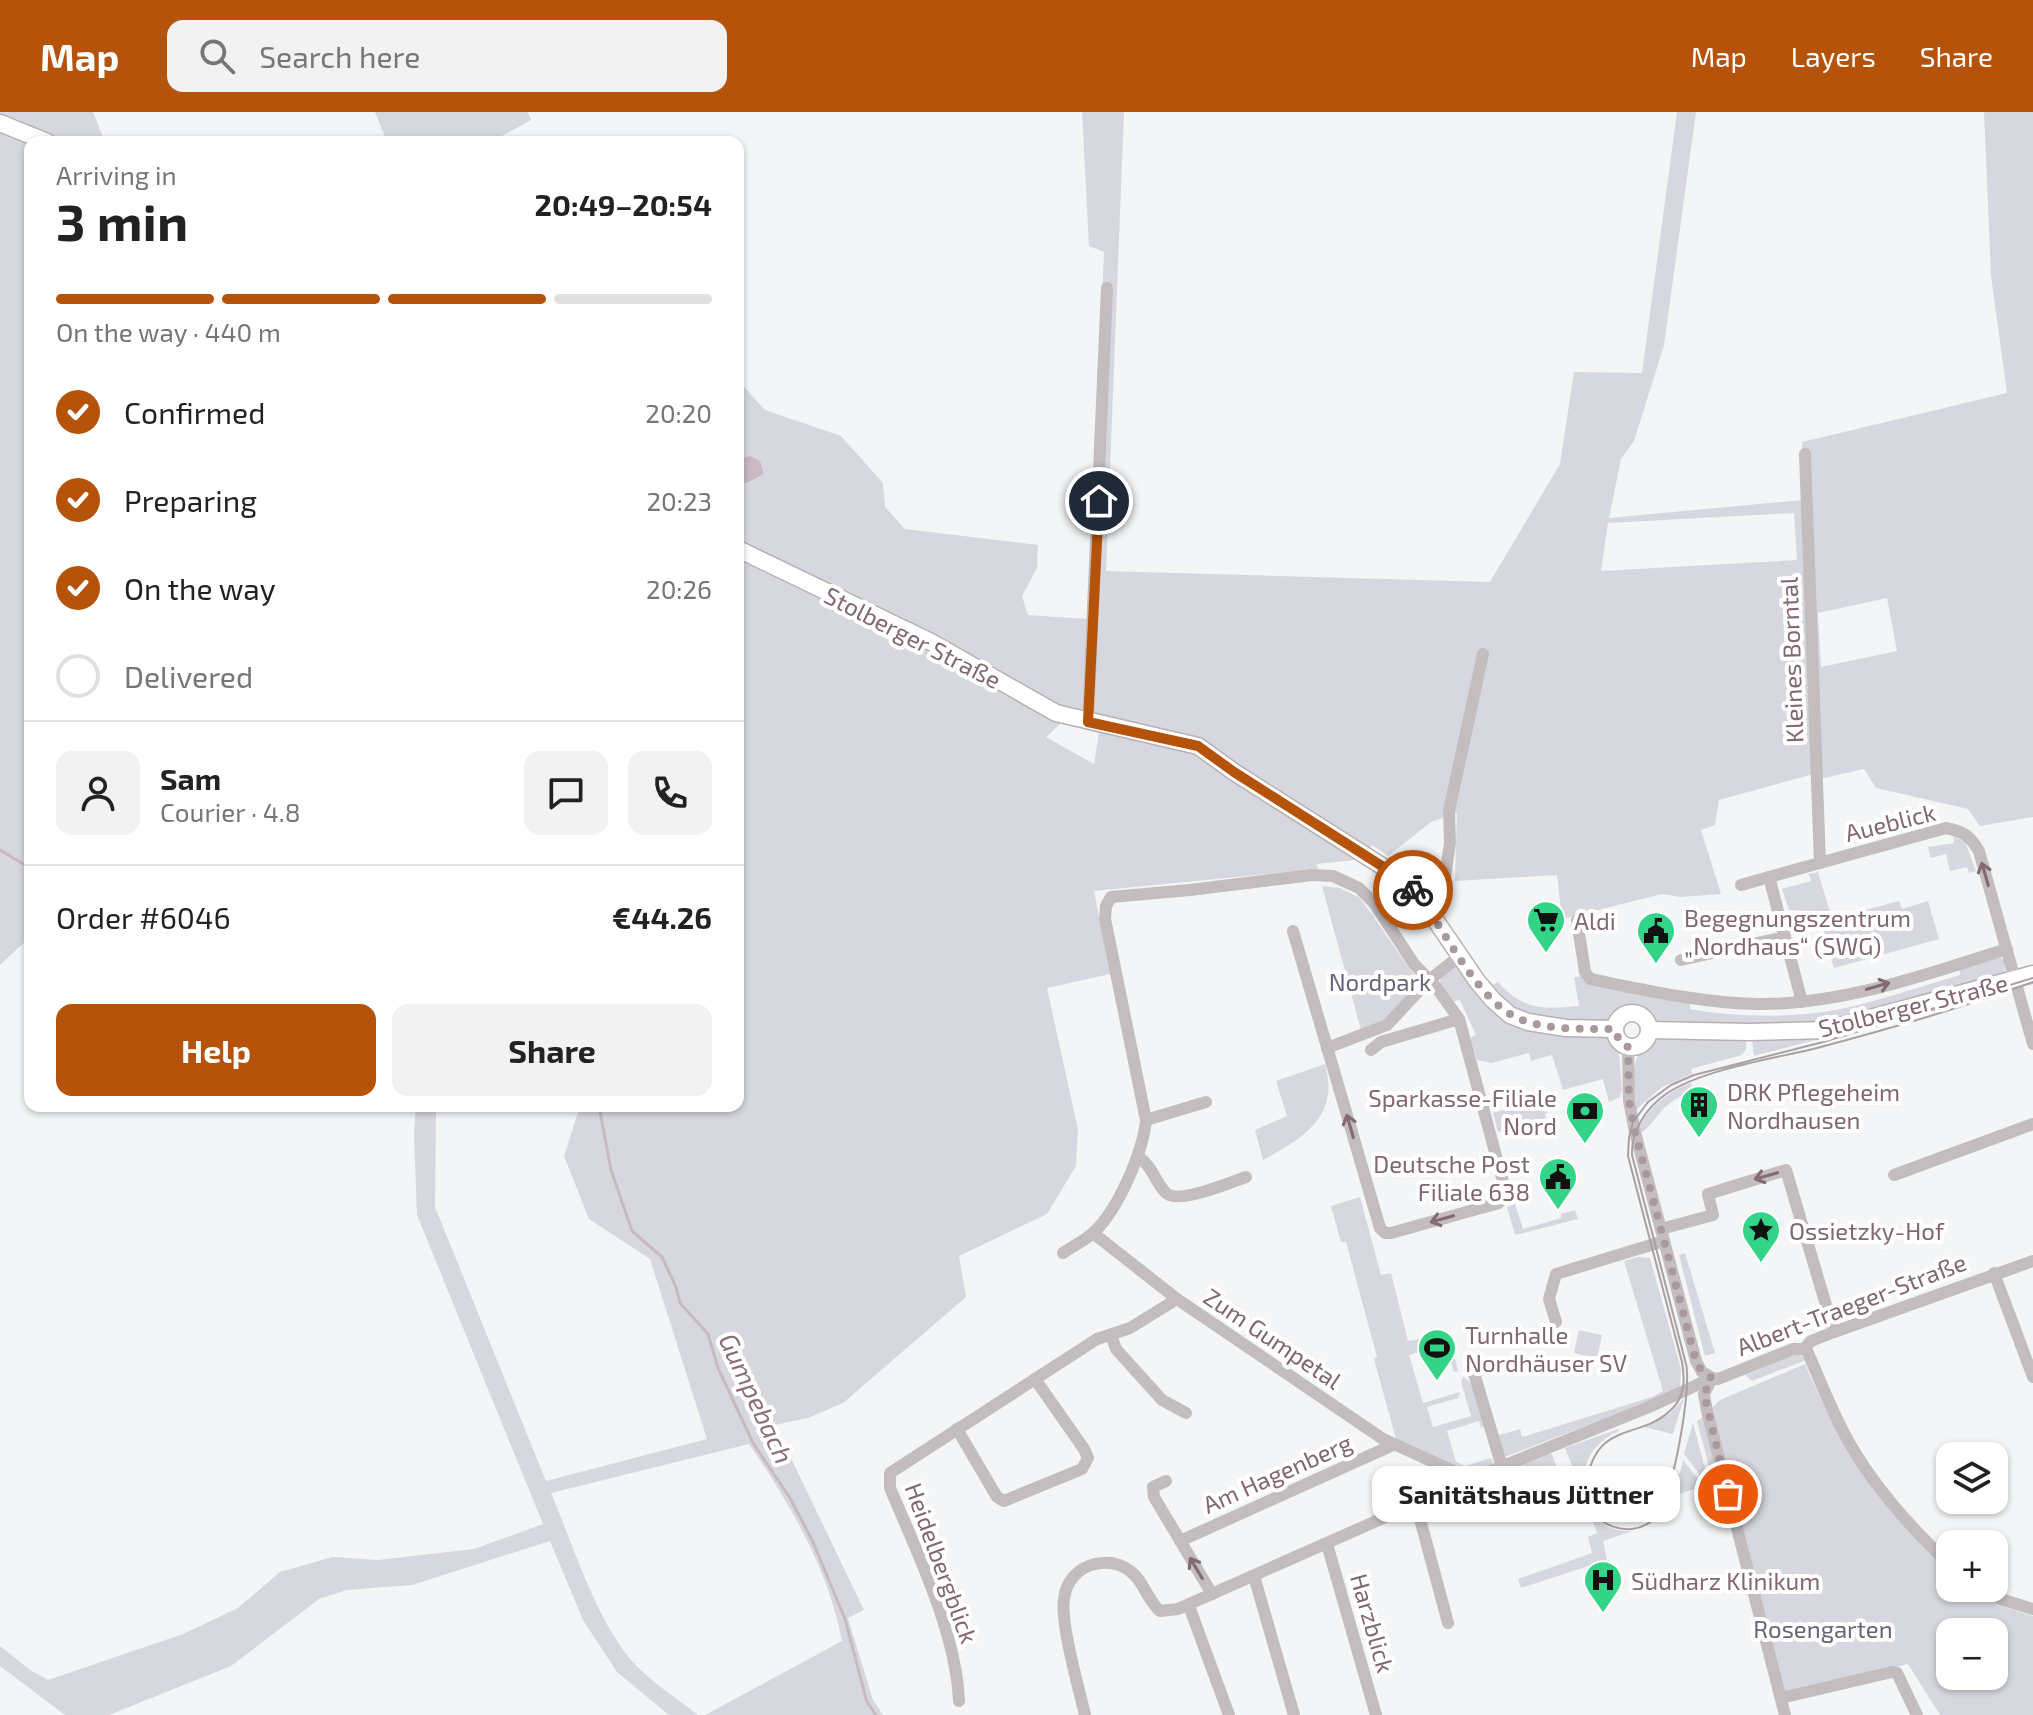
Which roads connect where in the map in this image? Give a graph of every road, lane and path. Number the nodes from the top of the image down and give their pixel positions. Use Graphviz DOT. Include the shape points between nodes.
graph roads {
  1 [pos="0,123"];
  2 [pos="32,136"];
  3 [pos="1107,288"];
  4 [pos="1805,454"];
  5 [pos="744,552"];
  6 [pos="1483,654"];
  7 [pos="1088,722"];
  8 [pos="1820,863"];
  9 [pos="1769,877"];
  10 [pos="1741,885"];
  11 [pos="1428,911"];
  12 [pos="1577,920"];
  13 [pos="1293,931"];
  14 [pos="1785,937"];
  15 [pos="2007,949"];
  16 [pos="1460,956"];
  17 [pos="1681,960"];
  18 [pos="2033,974"];
  19 [pos="2015,979"];
  20 [pos="1429,980"];
  21 [pos="1802,1002"];
  22 [pos="1459,1019"];
  23 [pos="1614,1029"];
  24 [pos="1649,1030"];
  25 [pos="2033,1044"];
  26 [pos="1628,1047"];
  27 [pos="1327,1048"];
  28 [pos="1371,1050"];
  29 [pos="1206,1102"];
  30 [pos="1146,1120"];
  31 [pos="2033,1124"];
  32 [pos="1139,1157"];
  33 [pos="1894,1175"];
  34 [pos="1246,1177"];
  35 [pos="1093,1233"];
  36 [pos="1662,1235"];
  37 [pos="1063,1253"];
  38 [pos="2033,1261"];
  39 [pos="1994,1273"];
  40 [pos="1177,1299"];
  41 [pos="1556,1322"];
  42 [pos="1834,1332"];
  43 [pos="1111,1335"];
  44 [pos="1804,1349"];
  45 [pos="1471,1363"];
  46 [pos="2033,1377"];
  47 [pos="1712,1378"];
  48 [pos="1035,1379"];
  49 [pos="1186,1413"];
  50 [pos="957,1429"];
  51 [pos="1393,1445"];
  52 [pos="1502,1467"];
  53 [pos="1471,1479"];
  54 [pos="1166,1481"];
  55 [pos="1416,1504"];
  56 [pos="1180,1541"];
  57 [pos="1327,1544"];
  58 [pos="1936,1551"];
  59 [pos="1254,1576"];
  60 [pos="1212,1594"];
  61 [pos="2008,1601"];
  62 [pos="1189,1606"];
  63 [pos="2033,1609"];
  64 [pos="1448,1623"];
  65 [pos="1781,1698"];
  66 [pos="959,1701"];
  67 [pos="1085,1715"];
  68 [pos="1229,1715"];
  69 [pos="1294,1715"];
  70 [pos="1376,1715"];
  71 [pos="1785,1715"];
  72 [pos="1917,1715"];
  1 -- 2 [label="main road"];
  3 -- 7 [label="street"];
  4 -- 8 [label="street, Kleines Borntal"];
  5 -- 7 [label="main road, Stolberger Straße" via="931,642 1056,713"];
  6 -- 11 [label="street" via="1449,811 1442,898"];
  7 -- 11 [label="main road, Stolberger Straße" via="1198,746 1385,868"];
  8 -- 9 [label="street, Aueblick"];
  15 -- 8 [label="street, Aueblick, one-way" via="1979,851 1959,830 1946,828"];
  9 -- 10 [label="street, Aueblick"];
  9 -- 14 [label="street"];
  11 -- 16 [label="main road, Stolberger Straße"];
  12 -- 21 [label="street, Stolberger Straße" via="1590,979 1701,1000"];
  13 -- 27 [label="street"];
  14 -- 17 [label="street"];
  14 -- 21 [label="street"];
  15 -- 19 [label="street, Aueblick"];
  21 -- 15 [label="street, Stolberger Straße, one-way" via="1839,997"];
  16 -- 20 [label="street"];
  16 -- 23 [label="main road, Stolberger Straße" via="1510,1015 1566,1028"];
  18 -- 19 [label="main road, Stolberger Straße"];
  19 -- 24 [label="main road, Stolberger Straße" via="1811,1032"];
  19 -- 25 [label="street, Aueblick"];
  20 -- 22 [label="street"];
  20 -- 27 [label="street" via="1387,1025"];
  20 -- 30 [label="street" via="1368,895 1333,876 1111,897 1105,919"];
  22 -- 27 [label="street, one-way" via="1503,1197 1499,1203 1391,1233 1380,1228"];
  22 -- 28 [label="street"];
  23 -- 24 [label="main road" via="1629,1013 1645,1019"];
  23 -- 26 [label="main road"];
  24 -- 26 [label="main road" via="1645,1041"];
  26 -- 36 [label="street" via="1630,1107"];
  29 -- 30 [label="street"];
  30 -- 32 [label="street"];
  31 -- 33 [label="street"];
  32 -- 34 [label="street" via="1173,1197"];
  32 -- 35 [label="street"];
  35 -- 37 [label="street"];
  35 -- 40 [label="street, Zum Gumpetal"];
  36 -- 41 [label="street" via="1556,1274 1549,1299"];
  42 -- 36 [label="street, one-way" via="1786,1170 1708,1194 1713,1215"];
  36 -- 47 [label="street" via="1696,1361"];
  38 -- 39 [label="street, Albert-Traeger-Straße"];
  39 -- 42 [label="street, Albert-Traeger-Straße"];
  39 -- 46 [label="street, Albert-Traeger-Straße"];
  40 -- 43 [label="street, Heidelbergblick"];
  40 -- 51 [label="street, Zum Gumpetal"];
  42 -- 44 [label="street, Albert-Traeger-Straße"];
  43 -- 48 [label="street, Heidelbergblick"];
  43 -- 49 [label="street" via="1116,1349 1162,1400"];
  44 -- 47 [label="street, Albert-Traeger-Straße"];
  44 -- 58 [label="street" via="1869,1475"];
  45 -- 52 [label="street"];
  47 -- 52 [label="street, Albert-Traeger-Straße"];
  47 -- 65 [label="street" via="1704,1394 1707,1411"];
  48 -- 50 [label="street, Heidelbergblick"];
  48 -- 50 [label="street" via="1084,1449 1088,1458 1082,1469 1004,1501"];
  50 -- 66 [label="street, Heidelbergblick" via="896,1467 888,1480 929,1580 958,1671"];
  51 -- 53 [label="street, Zum Gumpetal"];
  51 -- 56 [label="street, Am Hagenberg"];
  52 -- 53 [label="street, Albert-Traeger-Straße"];
  53 -- 55 [label="street"];
  54 -- 56 [label="street, Am Hagenberg" via="1152,1491"];
  55 -- 57 [label="street"];
  55 -- 64 [label="street"];
  60 -- 56 [label="street, Am Hagenberg, one-way"];
  57 -- 59 [label="street"];
  57 -- 70 [label="street, Harzblick"];
  59 -- 60 [label="street"];
  59 -- 69 [label="street"];
  60 -- 62 [label="street"];
  61 -- 63 [label="street"];
  62 -- 67 [label="street" via="1160,1611 1133,1573 1117,1564 1098,1563 1075,1575 1064,1611"];
  62 -- 68 [label="street"];
  65 -- 71 [label="street"];
  65 -- 72 [label="street" via="1892,1672"];
}
